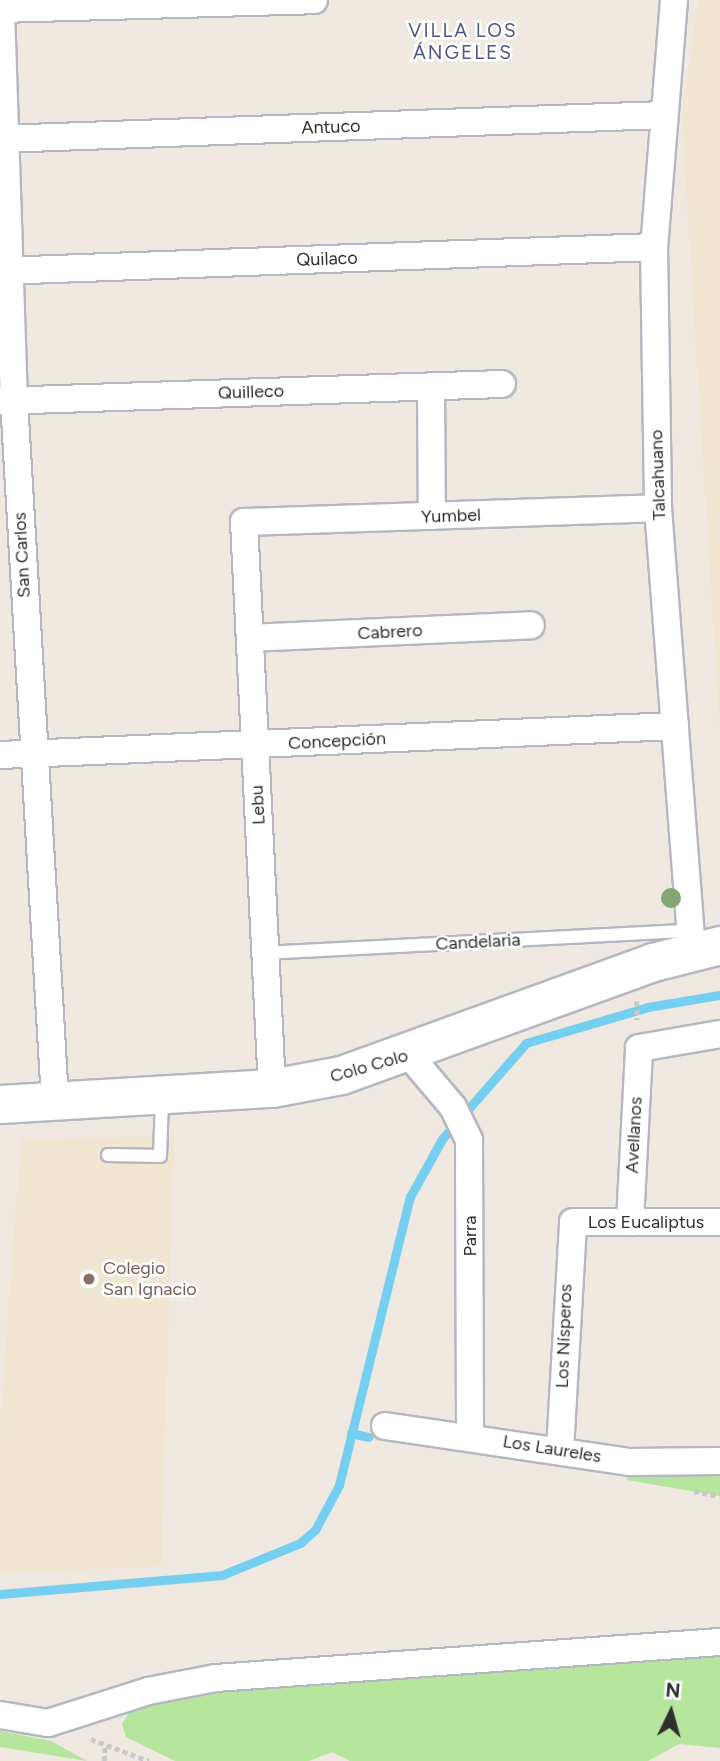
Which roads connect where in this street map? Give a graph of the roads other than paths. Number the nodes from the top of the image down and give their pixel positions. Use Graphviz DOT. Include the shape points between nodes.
graph roads {
  1 [pos="314,0"];
  2 [pos="674,0"];
  3 [pos="1,9"];
  4 [pos="663,115"];
  5 [pos="2,139"];
  6 [pos="654,247"];
  7 [pos="4,271"];
  8 [pos="502,384"];
  9 [pos="431,386"];
  10 [pos="7,401"];
  11 [pos="658,508"];
  12 [pos="432,516"];
  13 [pos="244,522"];
  14 [pos="531,625"];
  15 [pos="250,638"];
  16 [pos="675,726"];
  17 [pos="255,745"];
  18 [pos="33,754"];
  19 [pos="0,755"];
  20 [pos="701,942"];
  21 [pos="265,953"];
  22 [pos="720,1034"];
  23 [pos="409,1055"];
  24 [pos="272,1088"];
  25 [pos="163,1094"];
  26 [pos="55,1101"];
  27 [pos="0,1104"];
  28 [pos="108,1155"];
  29 [pos="573,1222"];
  30 [pos="630,1222"];
  31 [pos="720,1222"];
  32 [pos="385,1426"];
  33 [pos="470,1437"];
  34 [pos="560,1450"];
  35 [pos="720,1461"];
  36 [pos="720,1643"];
  37 [pos="0,1715"];
  1 -- 3 [label="street"];
  2 -- 4 [label="street, Talcahuano"];
  3 -- 5 [label="street, San Carlos"];
  4 -- 5 [label="street, Antuco"];
  4 -- 6 [label="street, Talcahuano"];
  5 -- 7 [label="street, San Carlos"];
  6 -- 7 [label="street, Quilaco"];
  6 -- 11 [label="street, Talcahuano"];
  7 -- 10 [label="street, San Carlos"];
  8 -- 9 [label="street, Quilleco"];
  9 -- 10 [label="street, Quilleco"];
  9 -- 12 [label="street"];
  10 -- 18 [label="street, San Carlos"];
  11 -- 12 [label="street, Yumbel"];
  11 -- 16 [label="street, Talcahuano"];
  12 -- 13 [label="street, Yumbel"];
  13 -- 15 [label="street, Lebu"];
  14 -- 15 [label="street, Cabrero"];
  15 -- 17 [label="street, Lebu"];
  16 -- 17 [label="street, Concepción"];
  16 -- 20 [label="street, Talcahuano"];
  17 -- 18 [label="street, Concepción"];
  17 -- 21 [label="street, Lebu"];
  18 -- 19 [label="street, Concepción"];
  18 -- 26 [label="street, San Carlos"];
  20 -- 21 [label="lane, Candelaria"];
  20 -- 23 [label="main road, Colo Colo"];
  21 -- 24 [label="street, Lebu"];
  22 -- 30 [label="street, Avellanos" via="638,1040"];
  23 -- 24 [label="main road, Colo Colo"];
  23 -- 33 [label="street, Parra" via="459,1117"];
  24 -- 25 [label="main road, Colo Colo"];
  25 -- 26 [label="main road, Colo Colo"];
  25 -- 28 [label="lane" via="160,1156"];
  26 -- 27 [label="main road, Colo Colo"];
  29 -- 30 [label="street, Los Eucaliptus"];
  29 -- 34 [label="street, Los Nísperos"];
  30 -- 31 [label="street, Los Eucaliptus"];
  32 -- 33 [label="street, Los Laureles"];
  33 -- 34 [label="street, Los Laureles"];
  34 -- 35 [label="street, Los Laureles" via="630,1462"];
  36 -- 37 [label="street" via="216,1678 148,1690 48,1723"];
}
